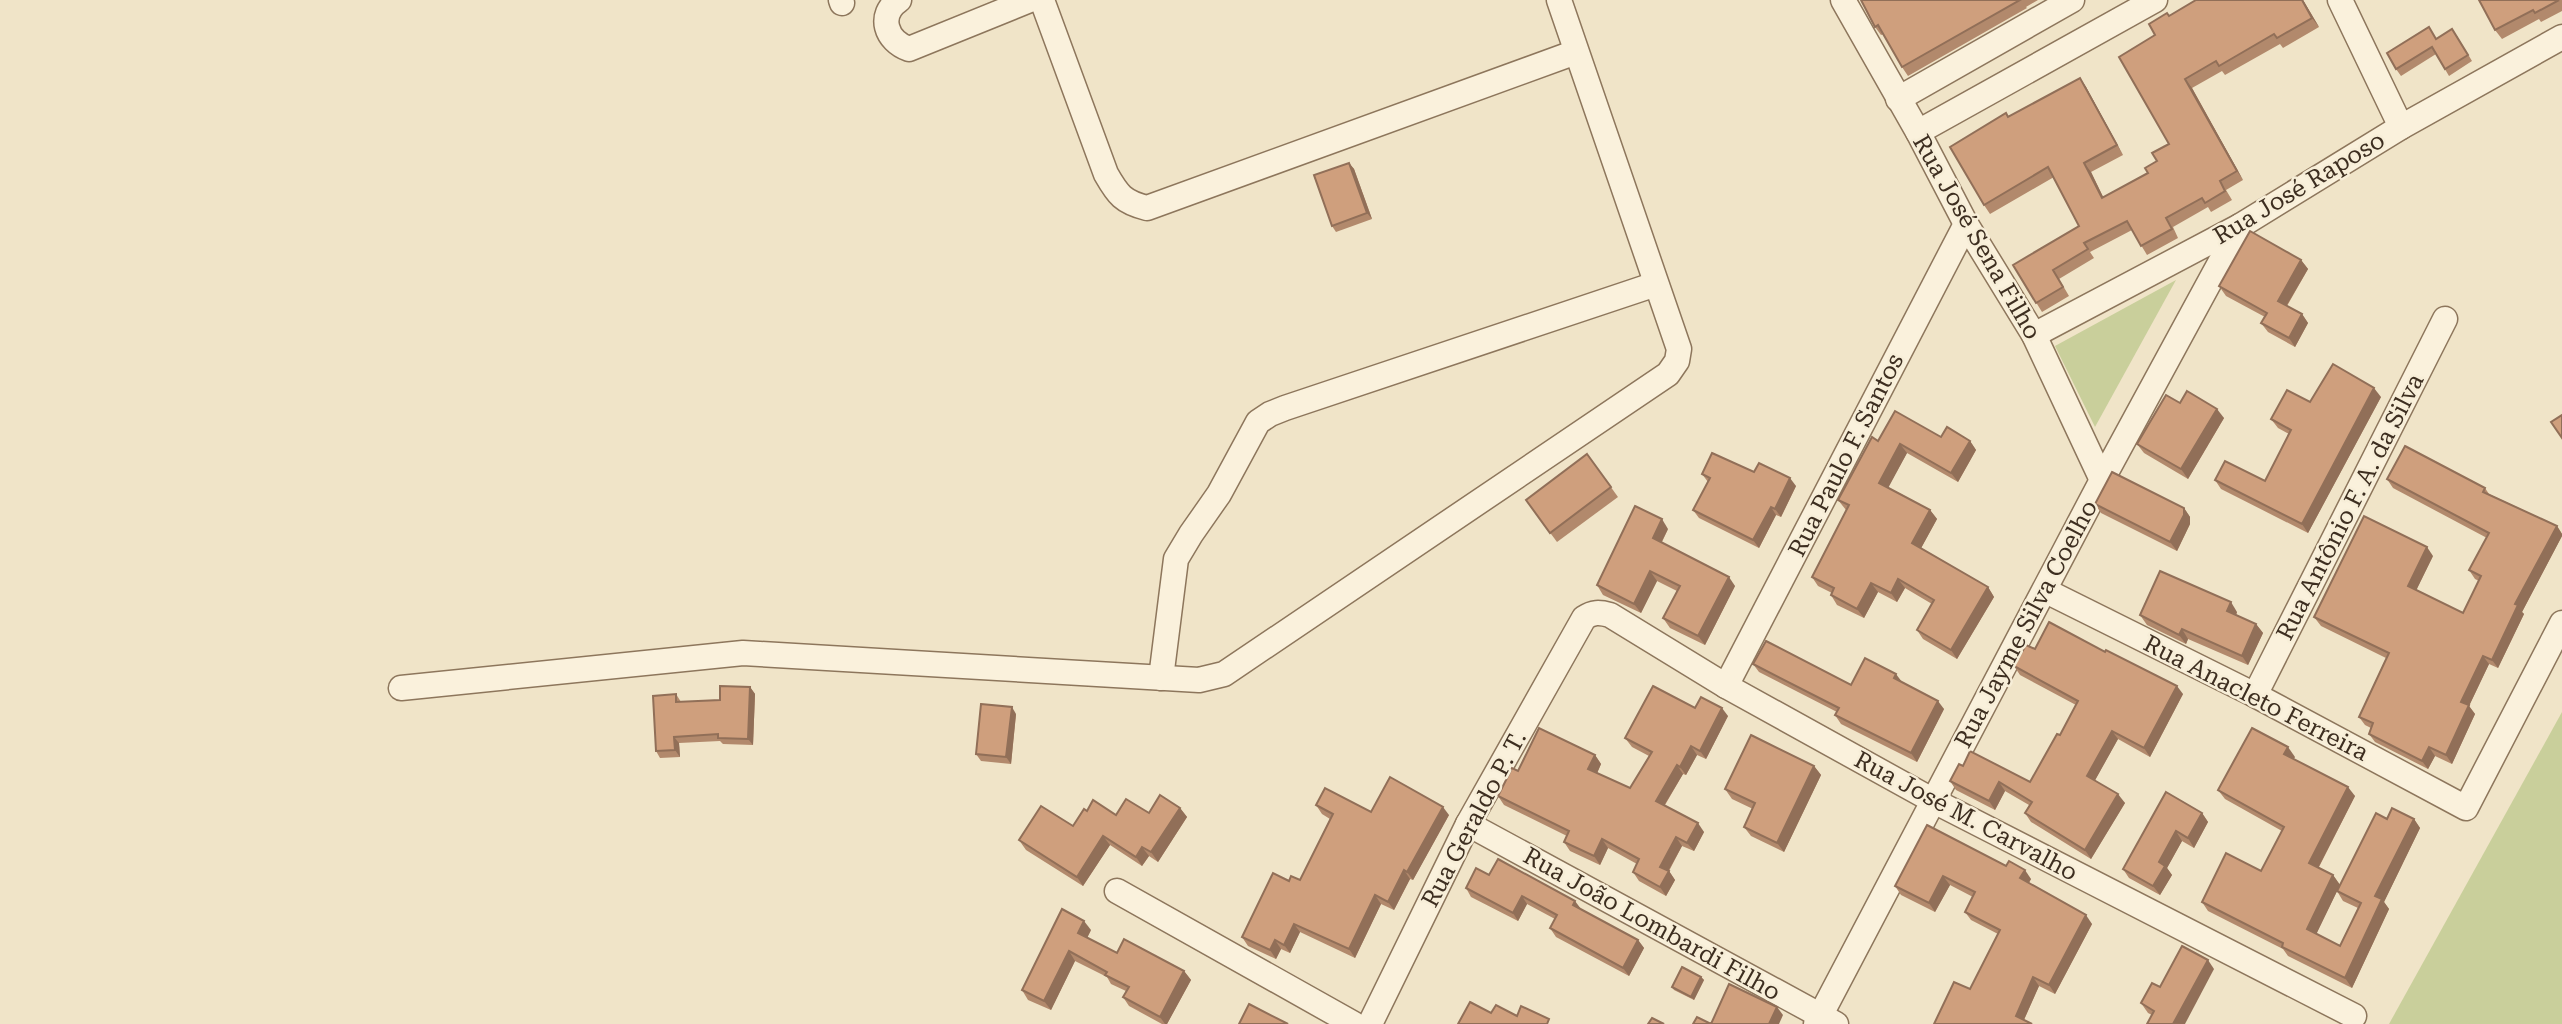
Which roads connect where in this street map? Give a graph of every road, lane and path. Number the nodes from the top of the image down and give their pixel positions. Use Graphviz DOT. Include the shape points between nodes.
graph roads {
  1 [pos="899,0"];
  2 [pos="1030,0"];
  3 [pos="1042,0"];
  4 [pos="1559,0"];
  5 [pos="1843,0"];
  6 [pos="2072,0"];
  7 [pos="2155,0"];
  8 [pos="2340,0"];
  9 [pos="2562,37"];
  10 [pos="1576,52"];
  11 [pos="1898,99"];
  12 [pos="2402,127"];
  13 [pos="1918,132"];
  14 [pos="1966,224"];
  15 [pos="2239,226"];
  16 [pos="1656,284"];
  17 [pos="2445,320"];
  18 [pos="2034,335"];
  19 [pos="2102,480"];
  20 [pos="2046,591"];
  21 [pos="1584,618"];
  22 [pos="2562,623"];
  23 [pos="1161,678"];
  24 [pos="1726,686"];
  25 [pos="401,688"];
  26 [pos="2255,695"];
  27 [pos="1933,800"];
  28 [pos="1468,824"];
  29 [pos="1118,891"];
  30 [pos="2354,1016"];
  31 [pos="1824,1021"];
  32 [pos="1354,1024"];
  33 [pos="1370,1024"];
  1 -- 2 [label="street" via="886,16 886,26 891,37 909,49"];
  3 -- 10 [label="street" via="1106,174 1130,204 1147,208"];
  4 -- 10 [label="street"];
  5 -- 11 [label="street, Rua José Sena Filho"];
  6 -- 11 [label="street"];
  7 -- 13 [label="street"];
  8 -- 12 [label="street"];
  9 -- 12 [label="street, Rua José Raposo"];
  10 -- 16 [label="street"];
  11 -- 13 [label="street, Rua José Sena Filho"];
  12 -- 15 [label="street, Rua José Raposo"];
  13 -- 14 [label="street, Rua José Sena Filho"];
  14 -- 18 [label="street, Rua José Sena Filho"];
  14 -- 24 [label="street, Rua Paulo F. Santos"];
  15 -- 18 [label="street, Rua José Raposo"];
  15 -- 19 [label="street, Rua Jayme Silva Coelho"];
  16 -- 23 [label="street" via="1679,349 1668,374 1223,674 1199,680"];
  16 -- 23 [label="street" via="1285,408 1258,422 1219,494 1176,559"];
  17 -- 26 [label="street, Rua Antônio F. A. da Silva"];
  18 -- 19 [label="street, Rua José Sena Filho"];
  19 -- 20 [label="street, Rua Jayme Silva Coelho"];
  20 -- 26 [label="street, Rua Anacleto Ferreira"];
  20 -- 27 [label="street, Rua Jayme Silva Coelho"];
  21 -- 24 [label="street, Rua José M. Carvalho" via="1591,613 1610,615"];
  21 -- 28 [label="street, Rua Geraldo P. T."];
  22 -- 26 [label="street, Rua Anacleto Ferreira" via="2466,807"];
  23 -- 25 [label="street" via="743,653"];
  24 -- 27 [label="street, Rua José M. Carvalho"];
  27 -- 30 [label="street, Rua José M. Carvalho"];
  27 -- 31 [label="street, Rua Jayme Silva Coelho"];
  28 -- 31 [label="street, Rua João Lombardi Filho"];
  28 -- 33 [label="street, Rua Geraldo P. T."];
  29 -- 32 [label="street"];
}
